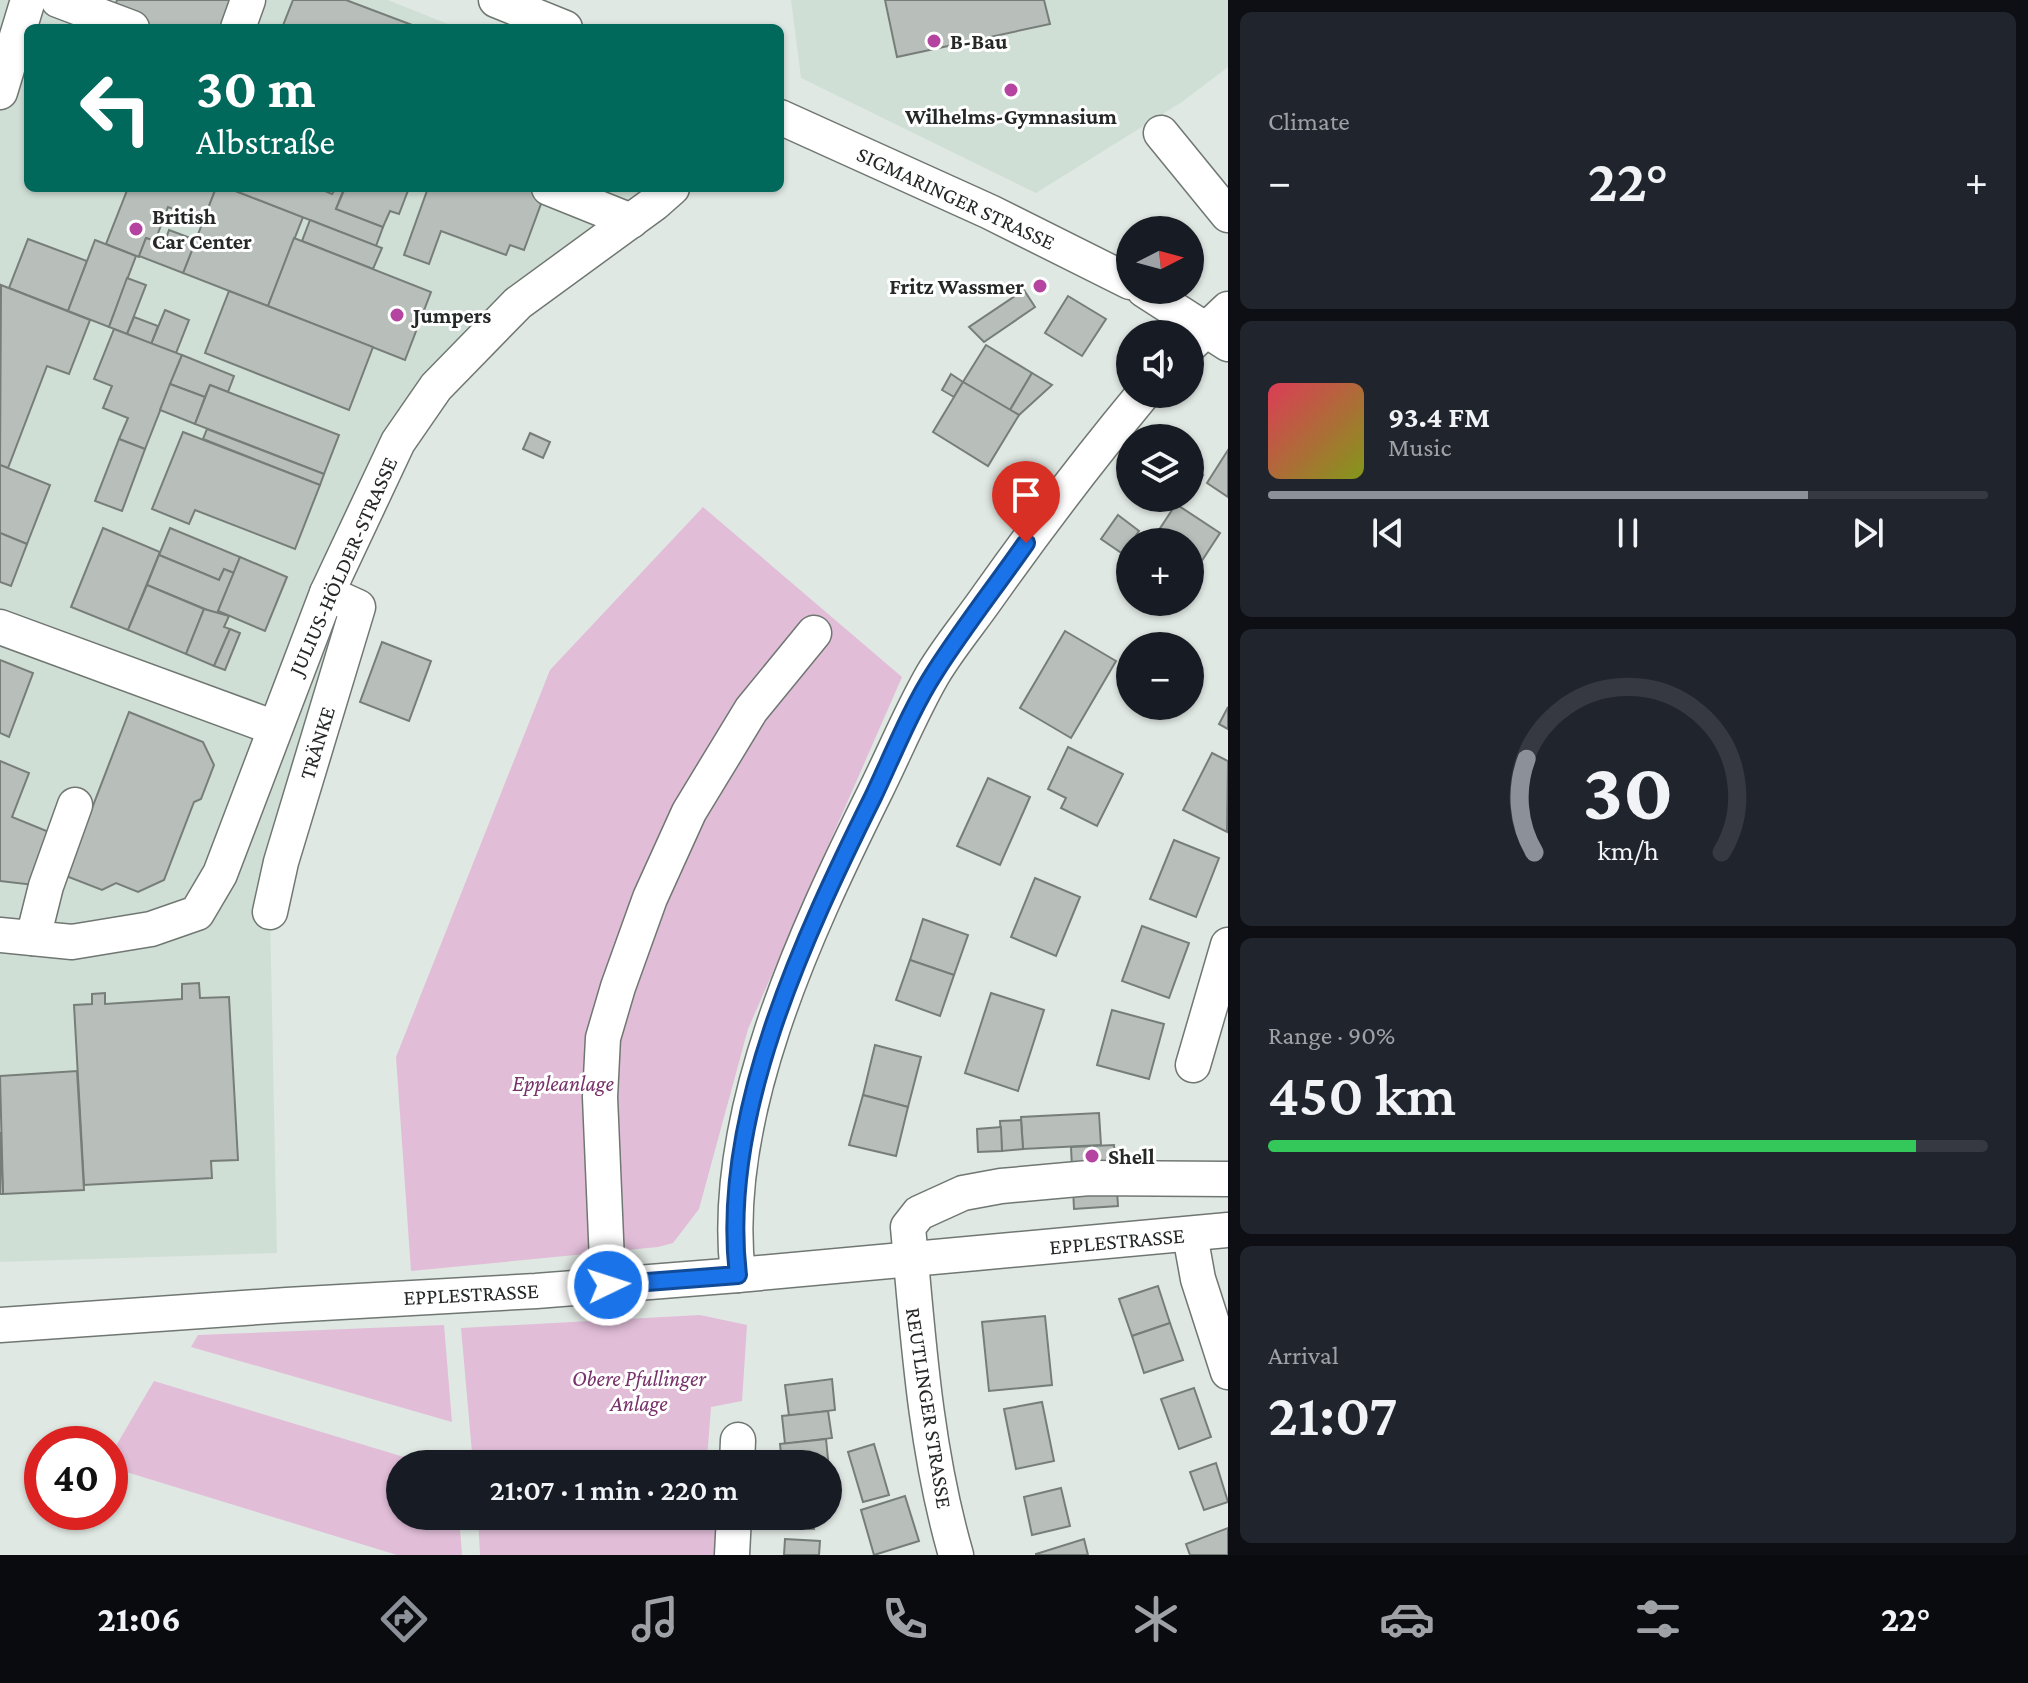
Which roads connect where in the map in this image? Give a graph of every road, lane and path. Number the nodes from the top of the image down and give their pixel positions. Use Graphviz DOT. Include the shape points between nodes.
graph roads {
  1 [pos="28,0"];
  2 [pos="58,0"];
  3 [pos="248,0"];
  4 [pos="496,0"];
  5 [pos="96,7"];
  6 [pos="125,24"];
  7 [pos="239,24"];
  8 [pos="555,24"];
  9 [pos="0,92"];
  10 [pos="784,119"];
  11 [pos="1161,133"];
  12 [pos="559,192"];
  13 [pos="667,192"];
  14 [pos="1228,215"];
  15 [pos="631,221"];
  16 [pos="1116,275"];
  17 [pos="1167,304"];
  18 [pos="1213,332"];
  19 [pos="1131,408"];
  20 [pos="327,593"];
  21 [pos="0,627"];
  22 [pos="814,633"];
  23 [pos="275,728"];
  24 [pos="75,805"];
  25 [pos="270,912"];
  26 [pos="16,936"];
  27 [pos="1228,945"];
  28 [pos="1193,1065"];
  29 [pos="1228,1179"];
  30 [pos="1228,1230"];
  31 [pos="1190,1235"];
  32 [pos="911,1259"];
  33 [pos="738,1275"];
  34 [pos="608,1285"];
  35 [pos="0,1325"];
  36 [pos="1228,1372"];
  37 [pos="733,1530"];
  38 [pos="732,1555"];
  39 [pos="956,1555"];
  1 -- 9 [label="street"];
  2 -- 5 [label="street"];
  3 -- 7 [label="street"];
  4 -- 8 [label="street"];
  5 -- 6 [label="street"];
  10 -- 16 [label="street, SIGMARINGER STRASSE"];
  11 -- 14 [label="street"];
  12 -- 15 [label="street"];
  13 -- 15 [label="street, JULIUS-HÖLDER-STRASSE"];
  15 -- 20 [label="street, JULIUS-HÖLDER-STRASSE" via="518,303 436,387 398,442"];
  17 -- 18 [label="street"];
  19 -- 33 [label="street" via="933,674 838,868 802,948 763,1059 741,1159 734,1224"];
  20 -- 23 [label="street, JULIUS-HÖLDER-STRASSE"];
  20 -- 25 [label="street, TRÄNKE" via="358,607"];
  21 -- 23 [label="street"];
  22 -- 34 [label="street" via="751,710 689,812 618,987 603,1038 600,1097"];
  23 -- 26 [label="street, JULIUS-HÖLDER-STRASSE" via="220,874 197,913 151,929 72,942"];
  24 -- 26 [label="street" via="46,886"];
  27 -- 28 [label="street"];
  29 -- 32 [label="street, REUTLINGER STRASSE" via="1089,1178 963,1193 919,1213 908,1227"];
  30 -- 31 [label="street, EPPLESTRASSE"];
  31 -- 32 [label="street, EPPLESTRASSE"];
  31 -- 36 [label="street" via="1198,1279"];
  32 -- 33 [label="street, EPPLESTRASSE"];
  32 -- 39 [label="street, REUTLINGER STRASSE" via="927,1413"];
  33 -- 34 [label="street, EPPLESTRASSE"];
  34 -- 35 [label="street, EPPLESTRASSE"];
  37 -- 38 [label="street"];
}
